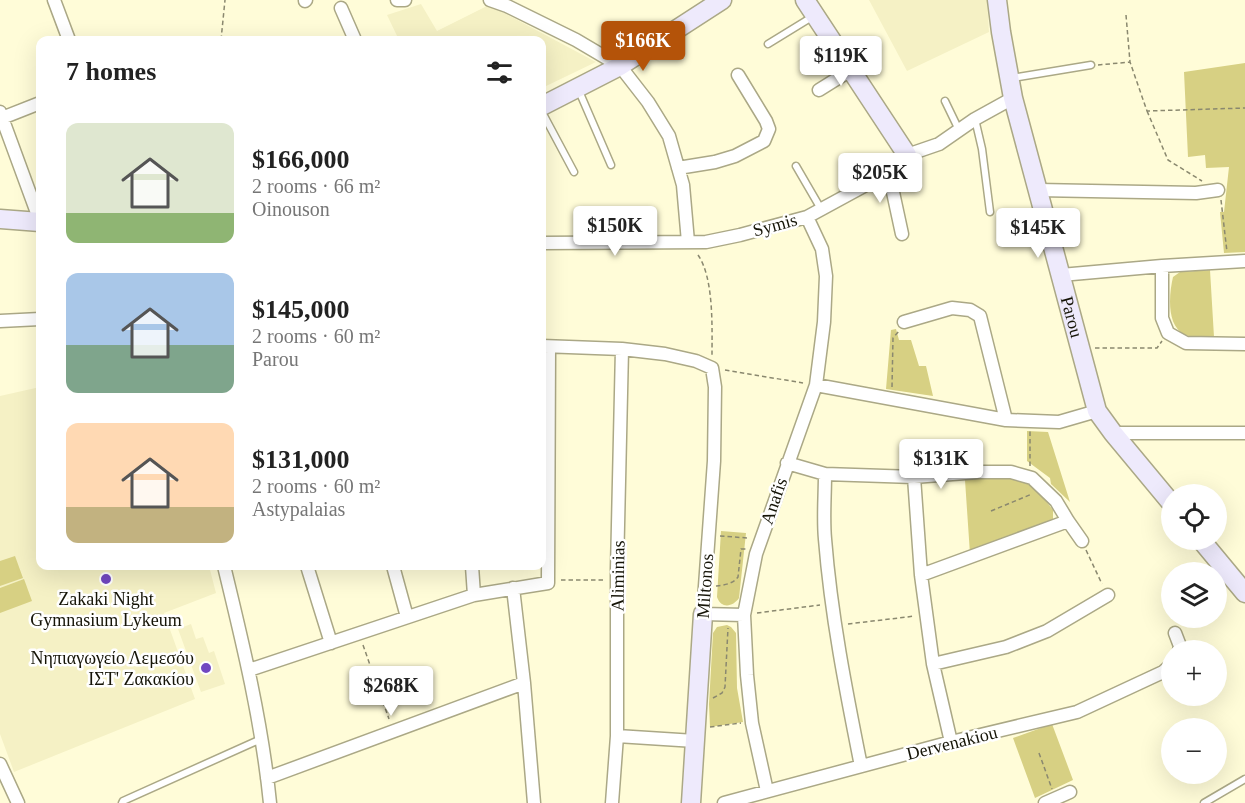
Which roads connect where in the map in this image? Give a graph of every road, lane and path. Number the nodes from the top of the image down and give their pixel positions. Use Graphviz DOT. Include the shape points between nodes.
graph roads {
  1 [pos="54,0"];
  2 [pos="225,0"];
  3 [pos="397,0"];
  4 [pos="405,0"];
  5 [pos="490,0"];
  6 [pos="997,0"];
  7 [pos="713,2"];
  8 [pos="810,5"];
  9 [pos="341,8"];
  10 [pos="1126,15"];
  11 [pos="68,36"];
  12 [pos="220,36"];
  13 [pos="353,36"];
  14 [pos="768,44"];
  15 [pos="1130,62"];
  16 [pos="1091,65"];
  17 [pos="620,66"];
  18 [pos="851,70"];
  19 [pos="738,75"];
  20 [pos="1009,79"];
  21 [pos="578,88"];
  22 [pos="819,90"];
  23 [pos="1013,98"];
  24 [pos="945,101"];
  25 [pos="36,104"];
  26 [pos="546,104"];
  27 [pos="1245,108"];
  28 [pos="1147,111"];
  29 [pos="1,115"];
  30 [pos="975,118"];
  31 [pos="546,120"];
  32 [pos="959,130"];
  33 [pos="907,155"];
  34 [pos="611,165"];
  35 [pos="796,166"];
  36 [pos="678,168"];
  37 [pos="888,169"];
  38 [pos="574,172"];
  39 [pos="1038,189"];
  40 [pos="1218,190"];
  41 [pos="821,209"];
  42 [pos="36,210"];
  43 [pos="990,212"];
  44 [pos="807,217"];
  45 [pos="0,219"];
  46 [pos="36,221"];
  47 [pos="902,234"];
  48 [pos="688,242"];
  49 [pos="546,243"];
  50 [pos="1245,261"];
  51 [pos="1228,262"];
  52 [pos="1162,266"];
  53 [pos="1061,275"];
  54 [pos="36,319"];
  55 [pos="0,321"];
  56 [pos="904,322"];
  57 [pos="1168,333"];
  58 [pos="1245,344"];
  59 [pos="546,346"];
  60 [pos="622,349"];
  61 [pos="1080,349"];
  62 [pos="712,368"];
  63 [pos="816,386"];
  64 [pos="892,400"];
  65 [pos="1097,411"];
  66 [pos="1006,420"];
  67 [pos="1030,422"];
  68 [pos="546,425"];
  69 [pos="1113,433"];
  70 [pos="1245,433"];
  71 [pos="787,463"];
  72 [pos="825,474"];
  73 [pos="914,477"];
  74 [pos="1029,477"];
  75 [pos="1044,489"];
  76 [pos="1161,491"];
  77 [pos="991,511"];
  78 [pos="1068,521"];
  79 [pos="709,534"];
  80 [pos="761,540"];
  81 [pos="1082,541"];
  82 [pos="747,549"];
  83 [pos="1209,550"];
  84 [pos="225,570"];
  85 [pos="308,570"];
  86 [pos="394,570"];
  87 [pos="472,570"];
  88 [pos="921,575"];
  89 [pos="617,580"];
  90 [pos="548,583"];
  91 [pos="714,587"];
  92 [pos="513,588"];
  93 [pos="1245,593"];
  94 [pos="474,595"];
  95 [pos="1108,595"];
  96 [pos="832,603"];
  97 [pos="703,614"];
  98 [pos="927,614"];
  99 [pos="744,615"];
  100 [pos="407,617"];
  101 [pos="728,624"];
  102 [pos="835,626"];
  103 [pos="358,633"];
  104 [pos="1175,633"];
  105 [pos="1178,640"];
  106 [pos="331,643"];
  107 [pos="933,664"];
  108 [pos="249,670"];
  109 [pos="1161,673"];
  110 [pos="524,683"];
  111 [pos="707,699"];
  112 [pos="744,722"];
  113 [pos="393,732"];
  114 [pos="700,734"];
  115 [pos="617,736"];
  116 [pos="261,739"];
  117 [pos="951,742"];
  118 [pos="1039,753"];
  119 [pos="0,764"];
  120 [pos="861,766"];
  121 [pos="267,778"];
  122 [pos="1245,779"];
  123 [pos="767,791"];
  124 [pos="1070,792"];
  125 [pos="1051,801"];
  126 [pos="18,803"];
  127 [pos="122,803"];
  128 [pos="270,803"];
  129 [pos="534,803"];
  130 [pos="612,803"];
  131 [pos="692,803"];
  132 [pos="724,803"];
  133 [pos="1204,803"];
  1 -- 11 [label="street"];
  2 -- 12 [label="path"];
  3 -- 4 [label="street"];
  5 -- 17 [label="street" via="576,40"];
  6 -- 20 [label="street, Parou"];
  7 -- 17 [label="street"];
  8 -- 14 [label="lane"];
  8 -- 18 [label="street"];
  9 -- 13 [label="street"];
  10 -- 15 [label="path"];
  15 -- 16 [label="path"];
  15 -- 28 [label="path"];
  16 -- 20 [label="lane"];
  17 -- 21 [label="street"];
  17 -- 36 [label="street" via="669,136"];
  18 -- 22 [label="street"];
  18 -- 33 [label="street"];
  19 -- 36 [label="street" via="766,121 769,129 764,141 735,156"];
  20 -- 23 [label="street, Parou"];
  21 -- 26 [label="street"];
  21 -- 34 [label="lane"];
  23 -- 30 [label="street, Symis"];
  23 -- 39 [label="street, Parou"];
  24 -- 32 [label="lane"];
  25 -- 29 [label="street"];
  27 -- 28 [label="path"];
  28 -- 40 [label="path" via="1168,160"];
  29 -- 42 [label="street"];
  30 -- 32 [label="street, Symis"];
  30 -- 43 [label="lane"];
  31 -- 38 [label="lane"];
  32 -- 33 [label="street, Symis" via="939,144"];
  33 -- 37 [label="street, Symis"];
  35 -- 41 [label="lane"];
  36 -- 48 [label="street"];
  37 -- 41 [label="street, Symis"];
  37 -- 47 [label="street"];
  39 -- 40 [label="street" via="1196,193"];
  39 -- 53 [label="street, Parou"];
  40 -- 51 [label="path"];
  41 -- 44 [label="street, Symis"];
  44 -- 48 [label="street, Symis" via="706,242"];
  44 -- 63 [label="street, Anafis" via="822,249 826,276"];
  45 -- 46 [label="street"];
  48 -- 49 [label="street, Symis"];
  48 -- 62 [label="path" via="703,262 708,286"];
  50 -- 51 [label="street"];
  51 -- 52 [label="street"];
  52 -- 53 [label="street"];
  52 -- 57 [label="street" via="1162,318"];
  53 -- 61 [label="street, Parou"];
  54 -- 55 [label="street"];
  56 -- 64 [label="path" via="893,338"];
  56 -- 66 [label="street" via="952,308 970,310 980,316"];
  57 -- 58 [label="street" via="1186,343"];
  57 -- 61 [label="path" via="1157,348"];
  59 -- 60 [label="street"];
  60 -- 62 [label="street" via="665,354"];
  60 -- 89 [label="street, Aliminias"];
  61 -- 65 [label="street, Parou"];
  62 -- 63 [label="path"];
  62 -- 79 [label="street, Miltonos" via="716,387"];
  63 -- 64 [label="street"];
  63 -- 71 [label="street, Anafis"];
  64 -- 66 [label="street"];
  65 -- 67 [label="street" via="1059,422"];
  65 -- 69 [label="street, Parou"];
  66 -- 67 [label="street"];
  67 -- 74 [label="path"];
  68 -- 90 [label="street"];
  69 -- 70 [label="street"];
  69 -- 76 [label="street, Parou"];
  71 -- 72 [label="street"];
  71 -- 80 [label="street, Anafis"];
  72 -- 73 [label="street"];
  72 -- 96 [label="street" via="825,537"];
  73 -- 74 [label="street" via="978,472 1011,472"];
  73 -- 88 [label="street"];
  74 -- 75 [label="street"];
  75 -- 77 [label="path"];
  75 -- 78 [label="street"];
  78 -- 81 [label="street"];
  78 -- 88 [label="street"];
  79 -- 80 [label="path"];
  79 -- 97 [label="street, Miltonos"];
  80 -- 99 [label="street, Anafis"];
  81 -- 95 [label="path"];
  82 -- 91 [label="path" via="741,549 736,580"];
  83 -- 93 [label="street"];
  84 -- 108 [label="street"];
  85 -- 106 [label="street"];
  86 -- 100 [label="street"];
  87 -- 94 [label="street"];
  88 -- 98 [label="street"];
  89 -- 90 [label="path" via="565,579"];
  89 -- 115 [label="street, Aliminias"];
  90 -- 92 [label="street"];
  92 -- 94 [label="street"];
  92 -- 110 [label="street"];
  94 -- 100 [label="street"];
  95 -- 107 [label="street" via="1047,632 1006,647"];
  96 -- 99 [label="path"];
  96 -- 102 [label="street"];
  97 -- 99 [label="street"];
  97 -- 114 [label="street, Miltonos"];
  98 -- 102 [label="path"];
  98 -- 107 [label="street"];
  99 -- 123 [label="street, Anafis" via="752,723"];
  100 -- 103 [label="street"];
  101 -- 111 [label="path" via="725,687 722,693"];
  102 -- 120 [label="street"];
  103 -- 106 [label="street"];
  103 -- 113 [label="path"];
  104 -- 105 [label="street"];
  106 -- 108 [label="street"];
  107 -- 117 [label="street"];
  108 -- 116 [label="street"];
  109 -- 117 [label="street, Dervenakiou" via="1077,712"];
  110 -- 113 [label="street"];
  110 -- 129 [label="street"];
  112 -- 114 [label="path"];
  113 -- 121 [label="street"];
  114 -- 115 [label="street"];
  114 -- 131 [label="street, Miltonos"];
  115 -- 130 [label="street, Aliminias"];
  116 -- 121 [label="street"];
  116 -- 127 [label="lane"];
  117 -- 120 [label="street, Dervenakiou"];
  118 -- 125 [label="path"];
  119 -- 126 [label="street"];
  120 -- 123 [label="street, Dervenakiou"];
  121 -- 128 [label="street"];
  122 -- 133 [label="lane"];
  123 -- 132 [label="street, Dervenakiou"];
  124 -- 125 [label="street"];
}
